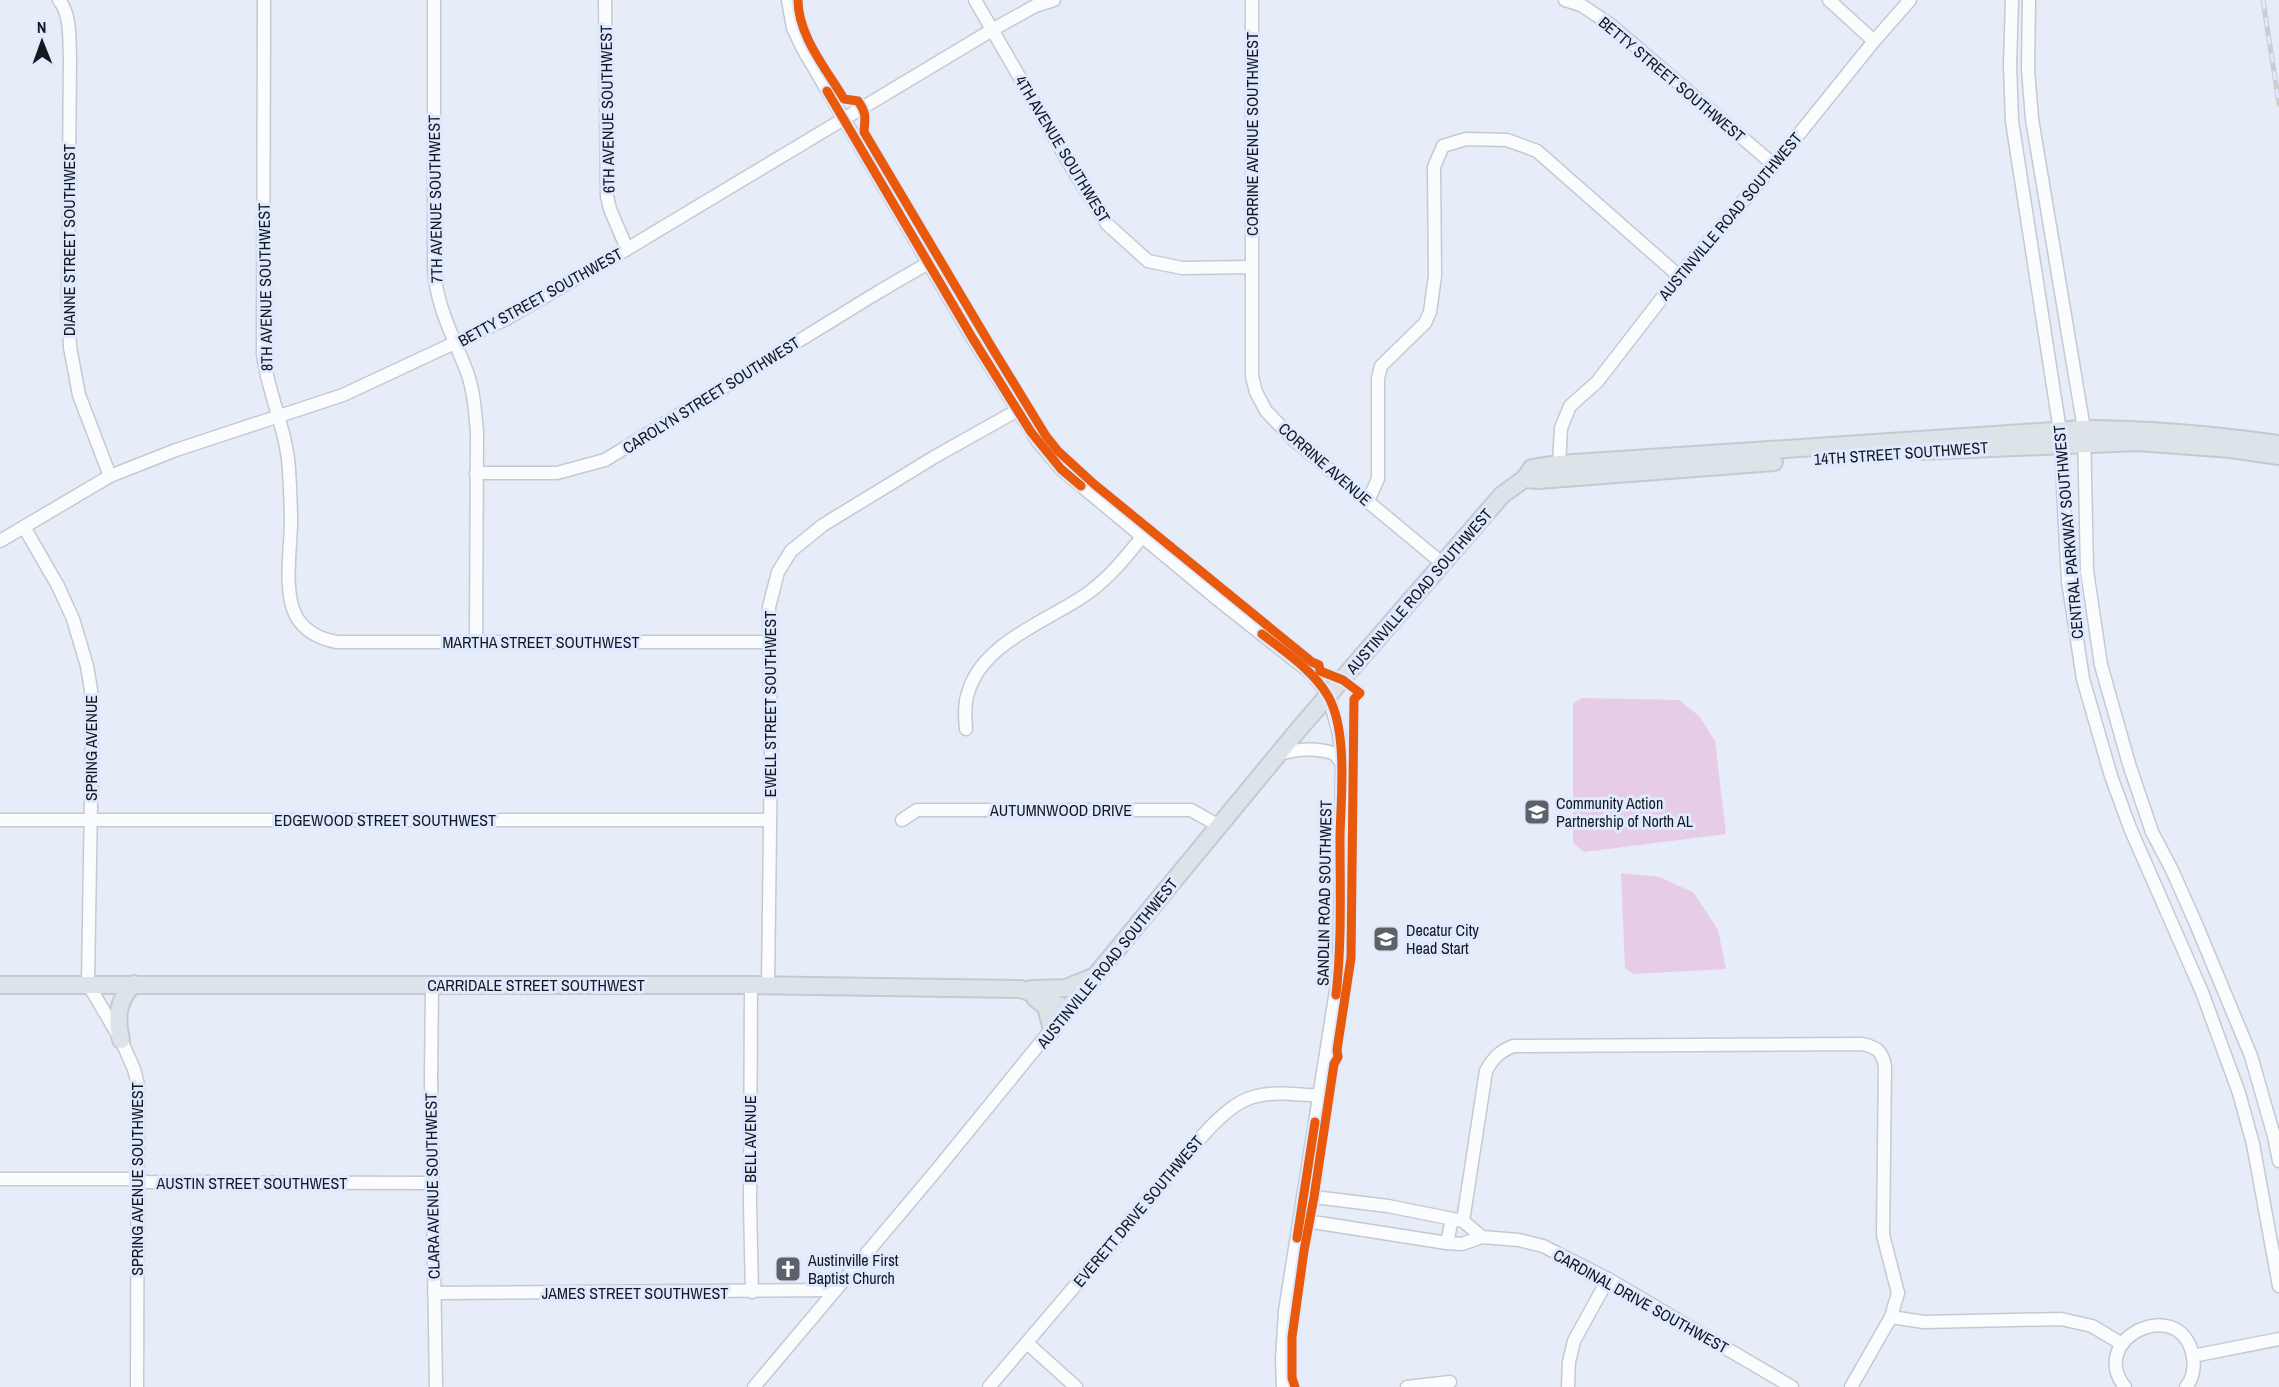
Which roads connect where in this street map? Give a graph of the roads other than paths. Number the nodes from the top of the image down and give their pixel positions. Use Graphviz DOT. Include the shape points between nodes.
graph roads {
  1 [pos="59,0"];
  2 [pos="264,0"];
  3 [pos="434,0"];
  4 [pos="605,0"];
  5 [pos="788,0"];
  6 [pos="975,0"];
  7 [pos="1054,0"];
  8 [pos="1252,0"];
  9 [pos="1565,0"];
  10 [pos="1829,0"];
  11 [pos="1910,0"];
  12 [pos="2012,0"];
  13 [pos="2029,0"];
  14 [pos="992,30"];
  15 [pos="1874,41"];
  16 [pos="845,119"];
  17 [pos="1774,165"];
  18 [pos="627,249"];
  19 [pos="930,262"];
  20 [pos="1251,267"];
  21 [pos="1679,276"];
  22 [pos="454,344"];
  23 [pos="1018,410"];
  24 [pos="277,417"];
  25 [pos="2084,436"];
  26 [pos="2061,437"];
  27 [pos="2279,444"];
  28 [pos="2279,456"];
  29 [pos="1559,464"];
  30 [pos="476,473"];
  31 [pos="110,476"];
  32 [pos="1524,478"];
  33 [pos="1368,501"];
  34 [pos="24,527"];
  35 [pos="1142,537"];
  36 [pos="0,542"];
  37 [pos="1443,564"];
  38 [pos="313,635"];
  39 [pos="476,642"];
  40 [pos="770,642"];
  41 [pos="1329,696"];
  42 [pos="966,729"];
  43 [pos="1279,754"];
  44 [pos="1342,764"];
  45 [pos="0,820"];
  46 [pos="91,820"];
  47 [pos="770,820"];
  48 [pos="902,820"];
  49 [pos="1219,826"];
  50 [pos="1094,977"];
  51 [pos="88,984"];
  52 [pos="134,984"];
  53 [pos="0,985"];
  54 [pos="432,985"];
  55 [pos="751,986"];
  56 [pos="768,986"];
  57 [pos="1021,989"];
  58 [pos="1067,1010"];
  59 [pos="1052,1030"];
  60 [pos="121,1040"];
  61 [pos="1320,1096"];
  62 [pos="2279,1161"];
  63 [pos="0,1179"];
  64 [pos="137,1179"];
  65 [pos="432,1184"];
  66 [pos="1303,1198"];
  67 [pos="1300,1220"];
  68 [pos="1457,1220"];
  69 [pos="1482,1237"];
  70 [pos="1448,1244"];
  71 [pos="1608,1279"];
  72 [pos="2279,1286"];
  73 [pos="836,1290"];
  74 [pos="752,1292"];
  75 [pos="434,1293"];
  76 [pos="1891,1317"];
  77 [pos="2279,1339"];
  78 [pos="1027,1343"];
  79 [pos="2122,1344"];
  80 [pos="2193,1356"];
  81 [pos="1450,1382"];
  82 [pos="137,1387"];
  83 [pos="436,1387"];
  84 [pos="754,1387"];
  85 [pos="989,1387"];
  86 [pos="1076,1387"];
  87 [pos="1283,1387"];
  88 [pos="1407,1387"];
  89 [pos="1568,1387"];
  90 [pos="1792,1387"];
  91 [pos="1851,1387"];
  92 [pos="2125,1387"];
  93 [pos="2186,1387"];
  1 -- 31 [label="street, DIANNE STREET SOUTHWEST" via="68,19 70,56 70,347 79,395"];
  2 -- 24 [label="street, 8TH AVENUE SOUTHWEST" via="263,354"];
  3 -- 22 [label="street, 7TH AVENUE SOUTHWEST" via="434,270 437,296"];
  4 -- 18 [label="street, 6TH AVENUE SOUTHWEST" via="607,196"];
  5 -- 16 [label="street" via="802,49"];
  6 -- 14 [label="street, 4TH AVENUE SOUTHWEST"];
  7 -- 14 [label="street, BETTY STREET SOUTHWEST"];
  8 -- 20 [label="street, CORRINE AVENUE SOUTHWEST"];
  9 -- 17 [label="street, BETTY STREET SOUTHWEST" via="1581,5 1611,25"];
  10 -- 15 [label="street"];
  11 -- 15 [label="street, AUSTINVILLE ROAD SOUTHWEST"];
  12 -- 26 [label="street, CENTRAL PARKWAY SOUTHWEST" via="2012,120"];
  13 -- 25 [label="street, CENTRAL PARKWAY SOUTHWEST" via="2032,120"];
  14 -- 16 [label="street, BETTY STREET SOUTHWEST"];
  14 -- 20 [label="street, 4TH AVENUE SOUTHWEST" via="1107,224 1126,242 1148,261 1182,268"];
  15 -- 17 [label="street, AUSTINVILLE ROAD SOUTHWEST"];
  16 -- 18 [label="street, BETTY STREET SOUTHWEST"];
  16 -- 19 [label="street"];
  17 -- 21 [label="street, AUSTINVILLE ROAD SOUTHWEST"];
  18 -- 22 [label="street, BETTY STREET SOUTHWEST"];
  19 -- 23 [label="street"];
  19 -- 30 [label="street, CAROLYN STREET SOUTHWEST" via="605,460 556,473"];
  20 -- 33 [label="street, CORRINE AVENUE" via="1252,376 1256,392 1266,411 1295,441"];
  21 -- 29 [label="street, AUSTINVILLE ROAD SOUTHWEST" via="1596,382 1570,406 1561,428"];
  21 -- 33 [label="street" via="1537,151 1507,140 1466,139 1443,146 1434,167 1435,276 1430,312 1425,322 1381,366 1378,479"];
  22 -- 24 [label="street, BETTY STREET SOUTHWEST" via="343,395"];
  22 -- 30 [label="street, 7TH AVENUE SOUTHWEST" via="467,373 474,406"];
  23 -- 35 [label="street" via="1061,469"];
  23 -- 40 [label="street, EWELL STREET SOUTHWEST" via="833,519 791,551 771,594"];
  24 -- 31 [label="street, BETTY STREET SOUTHWEST"];
  24 -- 38 [label="street, 8TH AVENUE SOUTHWEST" via="290,471 292,604 296,616"];
  25 -- 26 [label="main road, 14TH STREET SOUTHWEST"];
  25 -- 27 [label="main road, 14TH STREET SOUTHWEST" via="2132,429"];
  25 -- 28 [label="main road, 14TH STREET SOUTHWEST"];
  25 -- 62 [label="street, CENTRAL PARKWAY SOUTHWEST" via="2086,571 2110,702 2152,832 2177,880 2251,1056"];
  26 -- 29 [label="main road, 14TH STREET SOUTHWEST"];
  26 -- 32 [label="main road, 14TH STREET SOUTHWEST" via="1910,452"];
  26 -- 72 [label="street, CENTRAL PARKWAY SOUTHWEST" via="2068,581 2083,679 2107,766 2130,828 2202,992 2239,1093 2253,1144"];
  29 -- 32 [label="main road, AUSTINVILLE ROAD SOUTHWEST" via="1532,468"];
  30 -- 39 [label="street, 7TH AVENUE SOUTHWEST"];
  31 -- 34 [label="street, BETTY STREET SOUTHWEST"];
  32 -- 37 [label="main road, AUSTINVILLE ROAD SOUTHWEST" via="1502,495"];
  33 -- 37 [label="street, CORRINE AVENUE"];
  34 -- 36 [label="street, BETTY STREET SOUTHWEST"];
  34 -- 46 [label="street, SPRING AVENUE" via="73,619 87,666 92,726"];
  35 -- 41 [label="street" via="1312,674"];
  35 -- 42 [label="street" via="1106,579 986,660 968,691"];
  37 -- 41 [label="main road, AUSTINVILLE ROAD SOUTHWEST"];
  38 -- 39 [label="street, MARTHA STREET SOUTHWEST" via="337,642"];
  39 -- 40 [label="street, MARTHA STREET SOUTHWEST"];
  40 -- 47 [label="street, EWELL STREET SOUTHWEST"];
  41 -- 43 [label="main road, AUSTINVILLE ROAD SOUTHWEST"];
  41 -- 44 [label="street, SANDLIN ROAD SOUTHWEST"];
  43 -- 44 [label="street" via="1320,750 1335,754"];
  43 -- 49 [label="main road, AUSTINVILLE ROAD SOUTHWEST"];
  44 -- 61 [label="street, SANDLIN ROAD SOUTHWEST" via="1338,978"];
  45 -- 46 [label="street, EDGEWOOD STREET SOUTHWEST"];
  46 -- 47 [label="street, EDGEWOOD STREET SOUTHWEST"];
  46 -- 51 [label="street, SPRING AVENUE"];
  47 -- 56 [label="street, EWELL STREET SOUTHWEST"];
  48 -- 49 [label="street, AUTUMNWOOD DRIVE" via="917,810 1191,810"];
  49 -- 50 [label="main road, AUSTINVILLE ROAD SOUTHWEST"];
  50 -- 57 [label="main road" via="1066,988"];
  50 -- 58 [label="main road, AUSTINVILLE ROAD SOUTHWEST"];
  51 -- 52 [label="main road, CARRIDALE STREET SOUTHWEST"];
  51 -- 53 [label="main road, CARRIDALE STREET SOUTHWEST"];
  51 -- 60 [label="street, SPRING AVENUE SOUTHWEST"];
  52 -- 54 [label="main road, CARRIDALE STREET SOUTHWEST"];
  52 -- 60 [label="main road" via="119,1006"];
  54 -- 55 [label="main road, CARRIDALE STREET SOUTHWEST"];
  54 -- 65 [label="street, CLARA AVENUE SOUTHWEST"];
  55 -- 56 [label="main road, CARRIDALE STREET SOUTHWEST"];
  55 -- 74 [label="street, BELL AVENUE"];
  56 -- 57 [label="main road, CARRIDALE STREET SOUTHWEST"];
  57 -- 58 [label="main road, CARRIDALE STREET SOUTHWEST"];
  57 -- 59 [label="main road" via="1046,1007"];
  58 -- 59 [label="street, AUSTINVILLE ROAD SOUTHWEST"];
  59 -- 73 [label="street, AUSTINVILLE ROAD SOUTHWEST"];
  60 -- 64 [label="street, SPRING AVENUE SOUTHWEST" via="138,1085"];
  61 -- 66 [label="street, SANDLIN ROAD SOUTHWEST"];
  61 -- 78 [label="street, EVERETT DRIVE SOUTHWEST" via="1263,1095 1229,1108"];
  63 -- 64 [label="street, AUSTIN STREET SOUTHWEST"];
  64 -- 65 [label="street, AUSTIN STREET SOUTHWEST"];
  64 -- 82 [label="street, SPRING AVENUE SOUTHWEST"];
  65 -- 75 [label="street, CLARA AVENUE SOUTHWEST"];
  66 -- 67 [label="street, SANDLIN ROAD SOUTHWEST"];
  66 -- 68 [label="street" via="1388,1206"];
  67 -- 70 [label="street, CARDINAL DRIVE SOUTHWEST"];
  67 -- 87 [label="street, SANDLIN ROAD SOUTHWEST" via="1286,1311"];
  68 -- 69 [label="street"];
  68 -- 70 [label="street"];
  68 -- 76 [label="street" via="1486,1071 1501,1051 1513,1046 1875,1046 1884,1055 1885,1067 1884,1234 1898,1293"];
  69 -- 70 [label="street, CARDINAL DRIVE SOUTHWEST"];
  69 -- 71 [label="street, CARDINAL DRIVE SOUTHWEST" via="1543,1246"];
  71 -- 89 [label="street" via="1574,1341"];
  71 -- 90 [label="street, CARDINAL DRIVE SOUTHWEST"];
  73 -- 74 [label="street, JAMES STREET SOUTHWEST"];
  73 -- 84 [label="street, AUSTINVILLE ROAD SOUTHWEST"];
  74 -- 75 [label="street, JAMES STREET SOUTHWEST"];
  75 -- 83 [label="street, CLARA AVENUE SOUTHWEST"];
  76 -- 79 [label="street" via="1924,1322 2061,1319 2092,1326"];
  76 -- 91 [label="street"];
  77 -- 80 [label="street"];
  78 -- 85 [label="street, EVERETT DRIVE SOUTHWEST"];
  78 -- 86 [label="street"];
  79 -- 80 [label="street" via="2139,1328 2163,1325 2184,1337"];
  79 -- 92 [label="street" via="2117,1370"];
  80 -- 93 [label="street" via="2194,1371"];
  81 -- 88 [label="street"];
}
